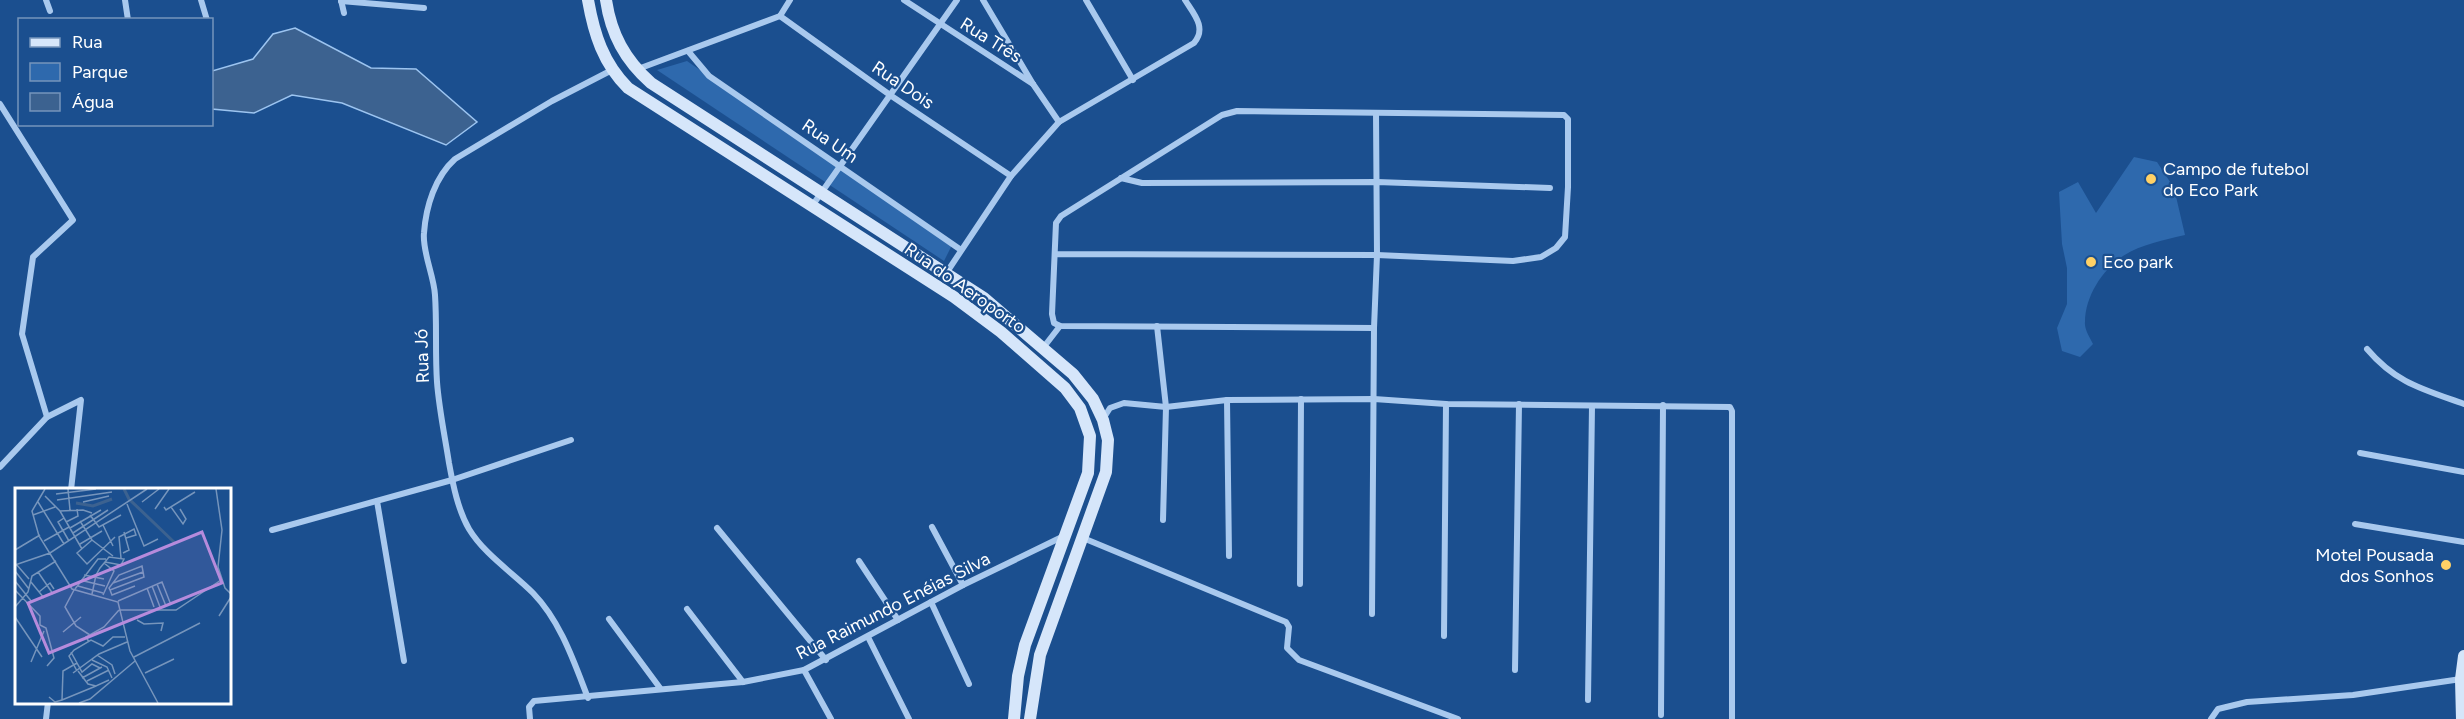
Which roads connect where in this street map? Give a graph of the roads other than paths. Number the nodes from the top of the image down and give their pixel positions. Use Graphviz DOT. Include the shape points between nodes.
graph roads {
  1 [pos="46,0"];
  2 [pos="125,0"];
  3 [pos="201,0"];
  4 [pos="588,0"];
  5 [pos="606,0"];
  6 [pos="790,0"];
  7 [pos="904,0"];
  8 [pos="957,0"];
  9 [pos="983,0"];
  10 [pos="1086,0"];
  11 [pos="1185,0"];
  12 [pos="341,1"];
  13 [pos="424,8"];
  14 [pos="50,11"];
  15 [pos="344,13"];
  16 [pos="780,16"];
  17 [pos="128,18"];
  18 [pos="206,18"];
  19 [pos="939,24"];
  20 [pos="688,51"];
  21 [pos="612,70"];
  22 [pos="636,70"];
  23 [pos="1133,80"];
  24 [pos="1033,84"];
  25 [pos="890,95"];
  26 [pos="0,104"];
  27 [pos="1376,113"];
  28 [pos="1059,122"];
  29 [pos="841,166"];
  30 [pos="1011,176"];
  31 [pos="1121,178"];
  32 [pos="1377,182"];
  33 [pos="1550,188"];
  34 [pos="822,192"];
  35 [pos="811,206"];
  36 [pos="961,250"];
  37 [pos="1054,254"];
  38 [pos="1377,255"];
  39 [pos="947,272"];
  40 [pos="1157,326"];
  41 [pos="1059,327"];
  42 [pos="1374,328"];
  43 [pos="1043,348"];
  44 [pos="2367,348"];
  45 [pos="1301,399"];
  46 [pos="1374,399"];
  47 [pos="1227,400"];
  48 [pos="1446,404"];
  49 [pos="1519,404"];
  50 [pos="2464,404"];
  51 [pos="1592,405"];
  52 [pos="1663,405"];
  53 [pos="1166,407"];
  54 [pos="47,417"];
  55 [pos="1103,420"];
  56 [pos="571,440"];
  57 [pos="2360,453"];
  58 [pos="0,467"];
  59 [pos="2464,472"];
  60 [pos="453,480"];
  61 [pos="71,488"];
  62 [pos="377,501"];
  63 [pos="1162,520"];
  64 [pos="2355,524"];
  65 [pos="932,527"];
  66 [pos="717,528"];
  67 [pos="272,530"];
  68 [pos="1065,536"];
  69 [pos="1083,538"];
  70 [pos="2464,542"];
  71 [pos="1229,556"];
  72 [pos="859,561"];
  73 [pos="1300,584"];
  74 [pos="963,585"];
  75 [pos="931,602"];
  76 [pos="1038,606"];
  77 [pos="687,609"];
  78 [pos="1054,612"];
  79 [pos="1372,614"];
  80 [pos="609,619"];
  81 [pos="898,620"];
  82 [pos="1444,636"];
  83 [pos="868,637"];
  84 [pos="2464,656"];
  85 [pos="826,660"];
  86 [pos="404,661"];
  87 [pos="804,670"];
  88 [pos="1515,670"];
  89 [pos="2461,679"];
  90 [pos="743,682"];
  91 [pos="969,684"];
  92 [pos="660,688"];
  93 [pos="588,698"];
  94 [pos="1588,700"];
  95 [pos="48,704"];
  96 [pos="1661,715"];
  97 [pos="46,719"];
  98 [pos="531,719"];
  99 [pos="831,719"];
  100 [pos="909,719"];
  101 [pos="1014,719"];
  102 [pos="1030,719"];
  103 [pos="1458,719"];
  104 [pos="1732,719"];
  105 [pos="2211,719"];
  106 [pos="2462,719"];
  1 -- 14 [label="street"];
  2 -- 17 [label="street"];
  3 -- 18 [label="street"];
  4 -- 21 [label="main road, Rua do Aeroporto" via="597,44"];
  5 -- 22 [label="main road, Rua do Aeroporto" via="614,34"];
  6 -- 16 [label="street"];
  7 -- 19 [label="street, Rua Três"];
  8 -- 19 [label="street"];
  9 -- 24 [label="street"];
  10 -- 23 [label="street"];
  11 -- 23 [label="street" via="1201,28 1200,36"];
  12 -- 13 [label="street"];
  12 -- 15 [label="street"];
  16 -- 20 [label="street"];
  16 -- 25 [label="street, Rua Dois"];
  19 -- 24 [label="street, Rua Três"];
  19 -- 25 [label="street"];
  20 -- 22 [label="street"];
  20 -- 29 [label="street, Rua Um" via="709,76"];
  21 -- 35 [label="main road, Rua do Aeroporto" via="628,88"];
  21 -- 60 [label="street, Rua Jó" via="455,159 437,182 423,236 435,293 437,383"];
  22 -- 34 [label="main road, Rua do Aeroporto" via="666,94"];
  23 -- 28 [label="street"];
  24 -- 28 [label="street"];
  25 -- 29 [label="street"];
  25 -- 30 [label="street, Rua Dois"];
  26 -- 54 [label="street" via="73,220 33,257 22,334"];
  27 -- 31 [label="street" via="1237,111 1222,115"];
  27 -- 32 [label="street"];
  27 -- 38 [label="street" via="1564,116 1569,124 1565,237 1556,248 1541,257 1513,261"];
  28 -- 30 [label="street"];
  29 -- 34 [label="street"];
  29 -- 36 [label="street, Rua Um"];
  30 -- 36 [label="street"];
  31 -- 32 [label="street" via="1142,183"];
  31 -- 37 [label="street" via="1061,216 1056,223"];
  32 -- 33 [label="street"];
  32 -- 38 [label="street"];
  34 -- 35 [label="street"];
  34 -- 39 [label="main road, Rua do Aeroporto"];
  35 -- 68 [label="main road, Rua do Aeroporto" via="954,297 1065,388 1087,423 1091,453 1088,473"];
  36 -- 39 [label="street"];
  37 -- 38 [label="street"];
  37 -- 41 [label="street" via="1052,314"];
  38 -- 42 [label="street"];
  39 -- 43 [label="main road, Rua do Aeroporto"];
  40 -- 41 [label="street"];
  40 -- 42 [label="street"];
  40 -- 53 [label="street"];
  41 -- 43 [label="street"];
  42 -- 46 [label="street"];
  43 -- 55 [label="main road, Rua do Aeroporto" via="1085,387"];
  44 -- 50 [label="street" via="2396,377"];
  45 -- 46 [label="street"];
  45 -- 47 [label="street"];
  45 -- 73 [label="street"];
  46 -- 48 [label="street"];
  46 -- 79 [label="street"];
  47 -- 53 [label="street"];
  47 -- 71 [label="street"];
  48 -- 49 [label="street"];
  48 -- 82 [label="street"];
  49 -- 51 [label="street"];
  49 -- 88 [label="street"];
  51 -- 52 [label="street"];
  51 -- 94 [label="street"];
  52 -- 96 [label="street"];
  52 -- 104 [label="street" via="1726,406 1732,411"];
  53 -- 55 [label="street" via="1124,403 1110,408"];
  53 -- 63 [label="street"];
  54 -- 58 [label="street"];
  54 -- 61 [label="street" via="81,400"];
  55 -- 69 [label="main road, Rua do Aeroporto" via="1108,440 1106,472"];
  56 -- 60 [label="street"];
  57 -- 59 [label="street"];
  60 -- 62 [label="street"];
  60 -- 93 [label="street, Rua Jó" via="470,531 535,595 563,636"];
  62 -- 67 [label="street"];
  62 -- 86 [label="street"];
  64 -- 70 [label="street"];
  65 -- 74 [label="street"];
  66 -- 85 [label="street"];
  68 -- 74 [label="street, Rua Raimundo Enéias Silva"];
  68 -- 76 [label="main road, Rua do Aeroporto"];
  69 -- 78 [label="main road, Rua do Aeroporto"];
  69 -- 103 [label="street" via="1286,622 1287,648 1299,660"];
  72 -- 81 [label="street"];
  74 -- 75 [label="street, Rua Raimundo Enéias Silva"];
  75 -- 81 [label="street, Rua Raimundo Enéias Silva"];
  75 -- 91 [label="street"];
  76 -- 78 [label="main road"];
  76 -- 101 [label="main road, Rua do Aeroporto" via="1020,664"];
  77 -- 90 [label="street"];
  78 -- 102 [label="main road, Rua do Aeroporto" via="1038,665"];
  80 -- 92 [label="street"];
  81 -- 83 [label="street, Rua Raimundo Enéias Silva"];
  83 -- 85 [label="street, Rua Raimundo Enéias Silva"];
  83 -- 100 [label="street"];
  84 -- 89 [label="main road"];
  85 -- 87 [label="street, Rua Raimundo Enéias Silva"];
  87 -- 90 [label="street, Rua Raimundo Enéias Silva"];
  87 -- 99 [label="street"];
  89 -- 105 [label="street" via="2353,695 2247,702 2218,709"];
  89 -- 106 [label="main road"];
  90 -- 92 [label="street, Rua Raimundo Enéias Silva"];
  92 -- 93 [label="street, Rua Raimundo Enéias Silva"];
  93 -- 98 [label="street, Rua Raimundo Enéias Silva" via="534,701 529,707"];
  95 -- 97 [label="street"];
}
